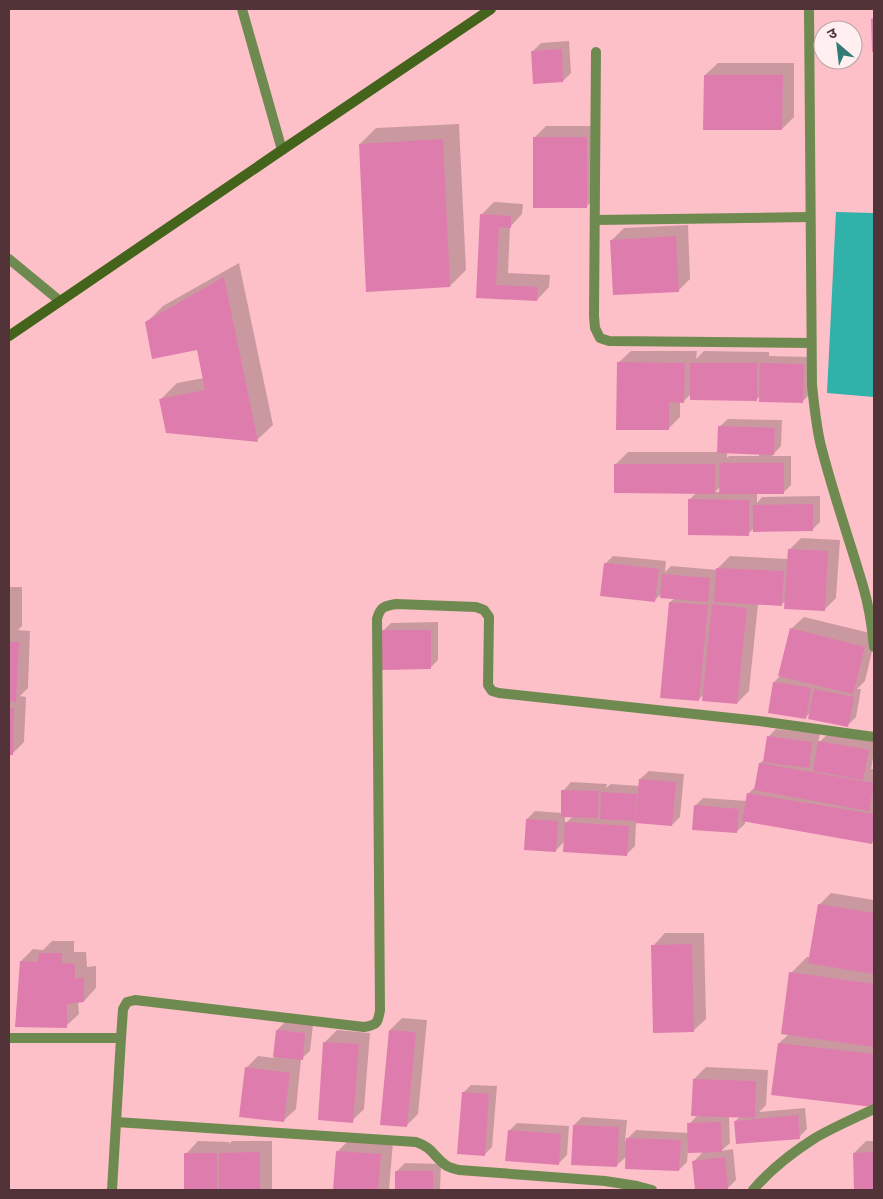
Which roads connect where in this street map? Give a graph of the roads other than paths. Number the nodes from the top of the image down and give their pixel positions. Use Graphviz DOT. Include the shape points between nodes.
graph roads {
  1 [pos="242,9"];
  2 [pos="491,9"];
  3 [pos="809,9"];
  4 [pos="596,52"];
  5 [pos="282,150"];
  6 [pos="810,217"];
  7 [pos="595,220"];
  8 [pos="9,259"];
  9 [pos="60,301"];
  10 [pos="9,336"];
  11 [pos="811,343"];
  12 [pos="874,647"];
  13 [pos="874,736"];
  14 [pos="9,1038"];
  15 [pos="121,1038"];
  16 [pos="874,1108"];
  17 [pos="116,1122"];
  18 [pos="112,1190"];
  19 [pos="652,1190"];
  20 [pos="753,1190"];
  1 -- 5 [label="street"];
  2 -- 5 [label="street"];
  3 -- 6 [label="street"];
  4 -- 7 [label="street"];
  5 -- 9 [label="street"];
  6 -- 7 [label="street"];
  6 -- 11 [label="street"];
  7 -- 11 [label="street" via="595,328 600,338 609,341"];
  8 -- 9 [label="street"];
  9 -- 10 [label="street"];
  11 -- 12 [label="street" via="814,414 864,588"];
  13 -- 15 [label="street" via="499,693 488,685 489,617 484,610 476,607 385,606 377,619 379,1020 373,1026 364,1027 135,1000 127,1002 123,1009"];
  14 -- 15 [label="street"];
  15 -- 17 [label="street"];
  16 -- 20 [label="street" via="816,1138 784,1160"];
  17 -- 18 [label="street"];
  17 -- 19 [label="street" via="416,1142 432,1150 449,1167 459,1170 605,1181"];
}
